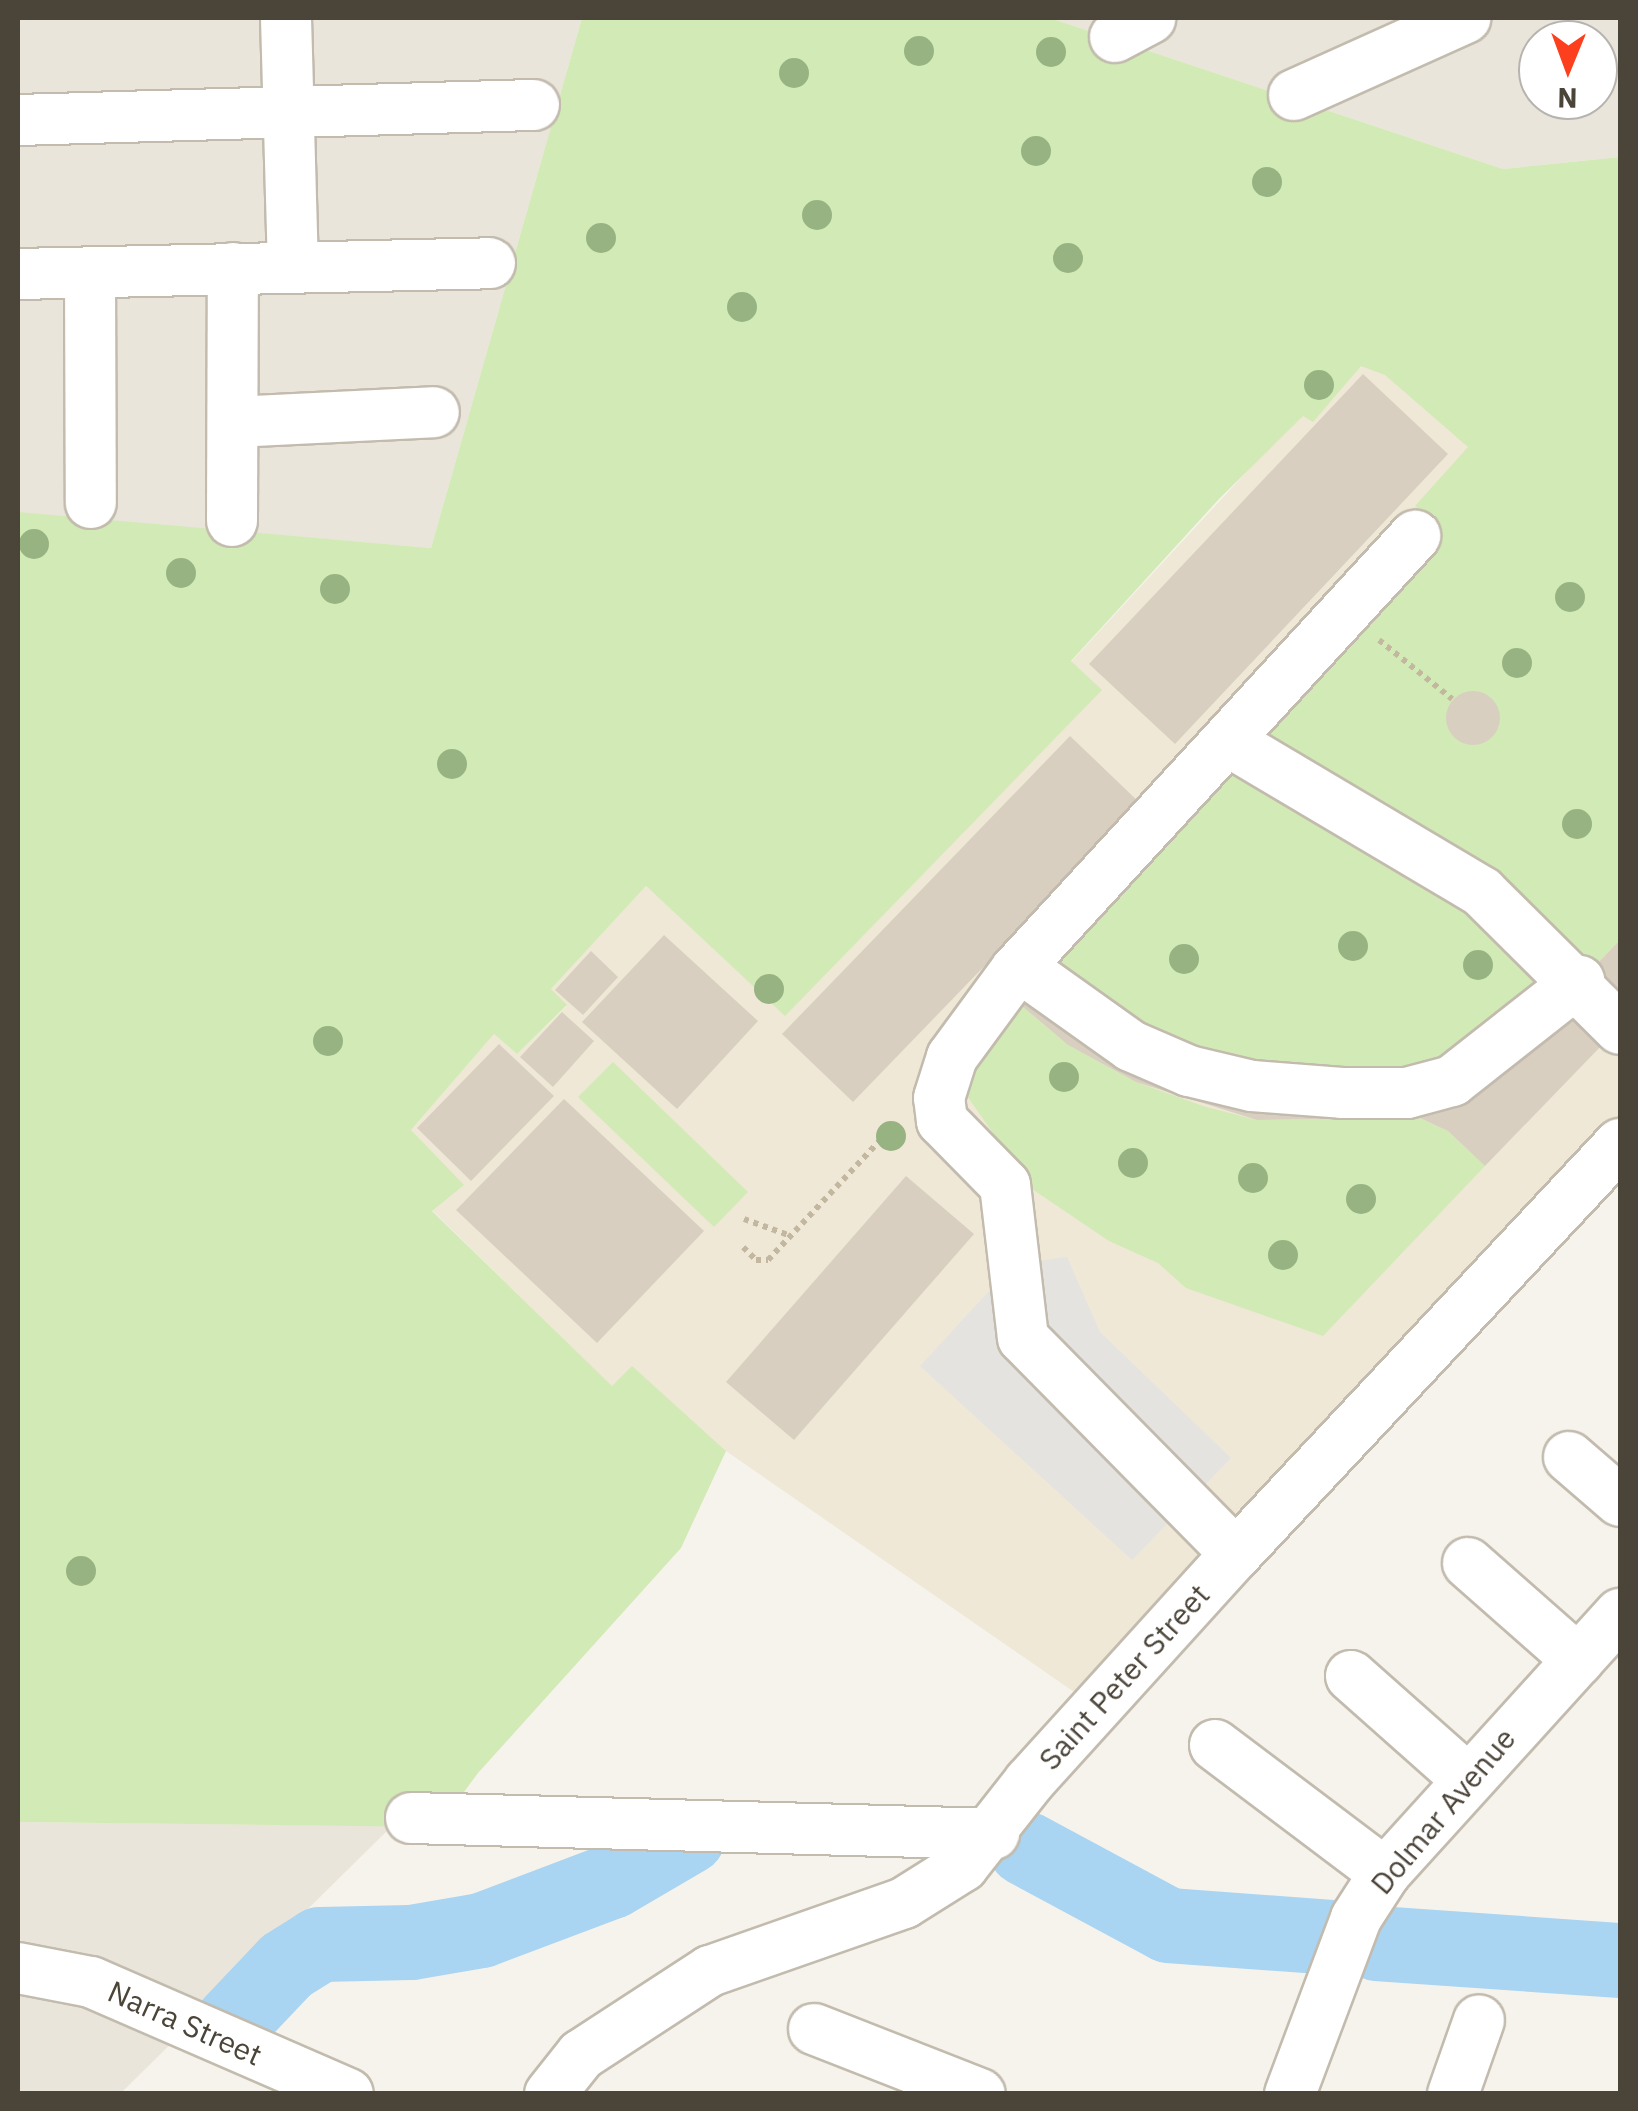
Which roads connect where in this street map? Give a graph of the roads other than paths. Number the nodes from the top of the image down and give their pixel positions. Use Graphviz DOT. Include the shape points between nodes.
graph roads {
  1 [pos="286,18"];
  2 [pos="1456,20"];
  3 [pos="1294,95"];
  4 [pos="534,105"];
  5 [pos="289,113"];
  6 [pos="18,120"];
  7 [pos="490,263"];
  8 [pos="293,266"];
  9 [pos="234,268"];
  10 [pos="90,272"];
  11 [pos="18,274"];
  12 [pos="434,412"];
  13 [pos="233,422"];
  14 [pos="91,503"];
  15 [pos="232,520"];
  16 [pos="1415,536"];
  17 [pos="1228,741"];
  18 [pos="1020,967"];
  19 [pos="1579,981"];
  20 [pos="1620,1029"];
  21 [pos="1620,1144"];
  22 [pos="1569,1457"];
  23 [pos="1620,1501"];
  24 [pos="1236,1554"];
  25 [pos="1468,1563"];
  26 [pos="1606,1637"];
  27 [pos="1350,1676"];
  28 [pos="1215,1745"];
  29 [pos="1466,1778"];
  30 [pos="411,1818"];
  31 [pos="994,1834"];
  32 [pos="1385,1873"];
  33 [pos="21,1972"];
  34 [pos="1479,2020"];
  35 [pos="814,2029"];
  36 [pos="291,2084"];
  37 [pos="1456,2092"];
  38 [pos="348,2094"];
  39 [pos="550,2094"];
  40 [pos="980,2094"];
  41 [pos="1290,2094"];
  1 -- 5 [label="street"];
  2 -- 3 [label="street"];
  4 -- 5 [label="street"];
  5 -- 6 [label="street"];
  5 -- 8 [label="street"];
  7 -- 8 [label="street"];
  8 -- 9 [label="street"];
  9 -- 10 [label="street"];
  9 -- 13 [label="street"];
  10 -- 11 [label="street"];
  10 -- 14 [label="street"];
  12 -- 13 [label="street"];
  13 -- 15 [label="street"];
  16 -- 17 [label="street"];
  17 -- 18 [label="street"];
  17 -- 19 [label="street" via="1482,892"];
  18 -- 19 [label="street" via="1131,1046 1189,1071 1252,1086 1342,1093 1407,1093 1452,1081"];
  18 -- 24 [label="street" via="952,1058 939,1098 942,1121 1005,1185 1023,1338"];
  19 -- 20 [label="street"];
  21 -- 24 [label="street, Saint Peter Street"];
  22 -- 23 [label="street"];
  24 -- 31 [label="street, Saint Peter Street" via="1029,1782"];
  25 -- 26 [label="street"];
  26 -- 29 [label="street, Dolmar Avenue"];
  27 -- 29 [label="street"];
  28 -- 32 [label="street"];
  29 -- 32 [label="street, Dolmar Avenue"];
  30 -- 31 [label="street"];
  31 -- 39 [label="street, Saint Peter Street" via="963,1866 904,1903 710,1971 582,2055"];
  32 -- 41 [label="street, Dolmar Avenue" via="1356,1918"];
  33 -- 36 [label="street, Narra Street" via="108,1988"];
  34 -- 37 [label="street"];
  35 -- 40 [label="street"];
  36 -- 38 [label="street, Narra Street"];
}
